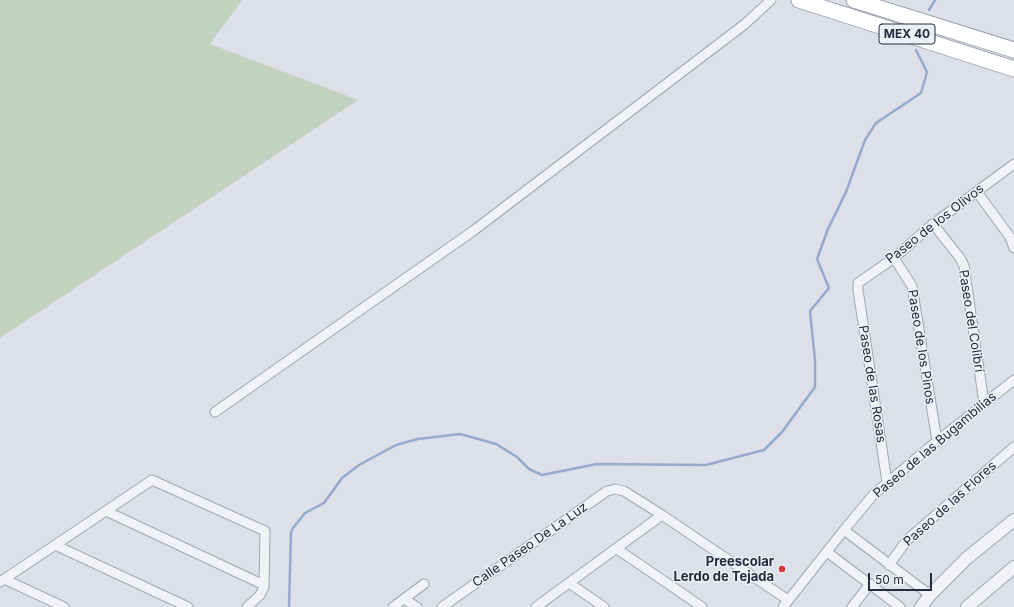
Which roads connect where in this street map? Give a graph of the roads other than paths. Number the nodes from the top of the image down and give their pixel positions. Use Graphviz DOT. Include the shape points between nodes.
graph roads {
  1 [pos="771,0"];
  2 [pos="799,0"];
  3 [pos="854,0"];
  4 [pos="1014,50"];
  5 [pos="1014,69"];
  6 [pos="1014,164"];
  7 [pos="976,192"];
  8 [pos="933,224"];
  9 [pos="1014,248"];
  10 [pos="894,258"];
  11 [pos="858,286"];
  12 [pos="1013,384"];
  13 [pos="984,403"];
  14 [pos="215,412"];
  15 [pos="937,441"];
  16 [pos="1014,447"];
  17 [pos="887,482"];
  18 [pos="106,511"];
  19 [pos="662,515"];
  20 [pos="1014,520"];
  21 [pos="844,530"];
  22 [pos="55,545"];
  23 [pos="617,549"];
  24 [pos="827,552"];
  25 [pos="889,565"];
  26 [pos="1014,567"];
  27 [pos="2,581"];
  28 [pos="569,583"];
  29 [pos="424,584"];
  30 [pos="870,584"];
  31 [pos="264,585"];
  32 [pos="930,595"];
  33 [pos="404,598"];
  34 [pos="786,604"];
  35 [pos="64,607"];
  36 [pos="188,607"];
  37 [pos="247,607"];
  38 [pos="393,607"];
  39 [pos="417,607"];
  40 [pos="442,607"];
  41 [pos="536,607"];
  42 [pos="604,607"];
  43 [pos="702,607"];
  44 [pos="852,607"];
  45 [pos="900,607"];
  46 [pos="921,607"];
  47 [pos="967,607"];
  1 -- 14 [label="street" via="745,24 473,231"];
  2 -- 5 [label="main road, MEX 40"];
  3 -- 4 [label="main road, MEX 40"];
  6 -- 7 [label="street, Paseo de los Olivos"];
  7 -- 8 [label="street, Paseo de los Olivos"];
  7 -- 9 [label="street" via="1010,237"];
  8 -- 10 [label="street, Paseo de los Olivos"];
  8 -- 13 [label="street, Paseo del Colibrí" via="964,266"];
  10 -- 11 [label="street, Paseo de los Olivos" via="860,281"];
  10 -- 15 [label="street, Paseo de los Pinos" via="912,286"];
  11 -- 17 [label="street, Paseo de las Rosas"];
  12 -- 13 [label="street, Paseo de las Bugambilias"];
  13 -- 15 [label="street, Paseo de las Bugambilias"];
  15 -- 17 [label="street, Paseo de las Bugambilias"];
  16 -- 25 [label="street, Paseo de las Flores" via="907,540"];
  17 -- 21 [label="street, Paseo de las Bugambilias" via="861,508"];
  18 -- 22 [label="street"];
  18 -- 31 [label="street"];
  18 -- 31 [label="street" via="152,480 265,531"];
  19 -- 23 [label="street"];
  19 -- 34 [label="street"];
  19 -- 40 [label="street, Calle Paseo De La Luz" via="620,490 607,491"];
  20 -- 32 [label="street" via="967,558"];
  21 -- 24 [label="street, Paseo de las Bugambilias"];
  21 -- 25 [label="street"];
  22 -- 27 [label="street"];
  22 -- 36 [label="street"];
  23 -- 28 [label="street"];
  23 -- 43 [label="street"];
  24 -- 30 [label="street"];
  24 -- 34 [label="street, Paseo de las Bugambilias"];
  25 -- 32 [label="street"];
  26 -- 47 [label="street"];
  27 -- 35 [label="street"];
  28 -- 41 [label="street"];
  28 -- 42 [label="street"];
  29 -- 33 [label="street"];
  30 -- 44 [label="street"];
  30 -- 45 [label="street"];
  31 -- 37 [label="street" via="263,591"];
  32 -- 46 [label="street"];
  33 -- 38 [label="street"];
  33 -- 39 [label="street"];
}
